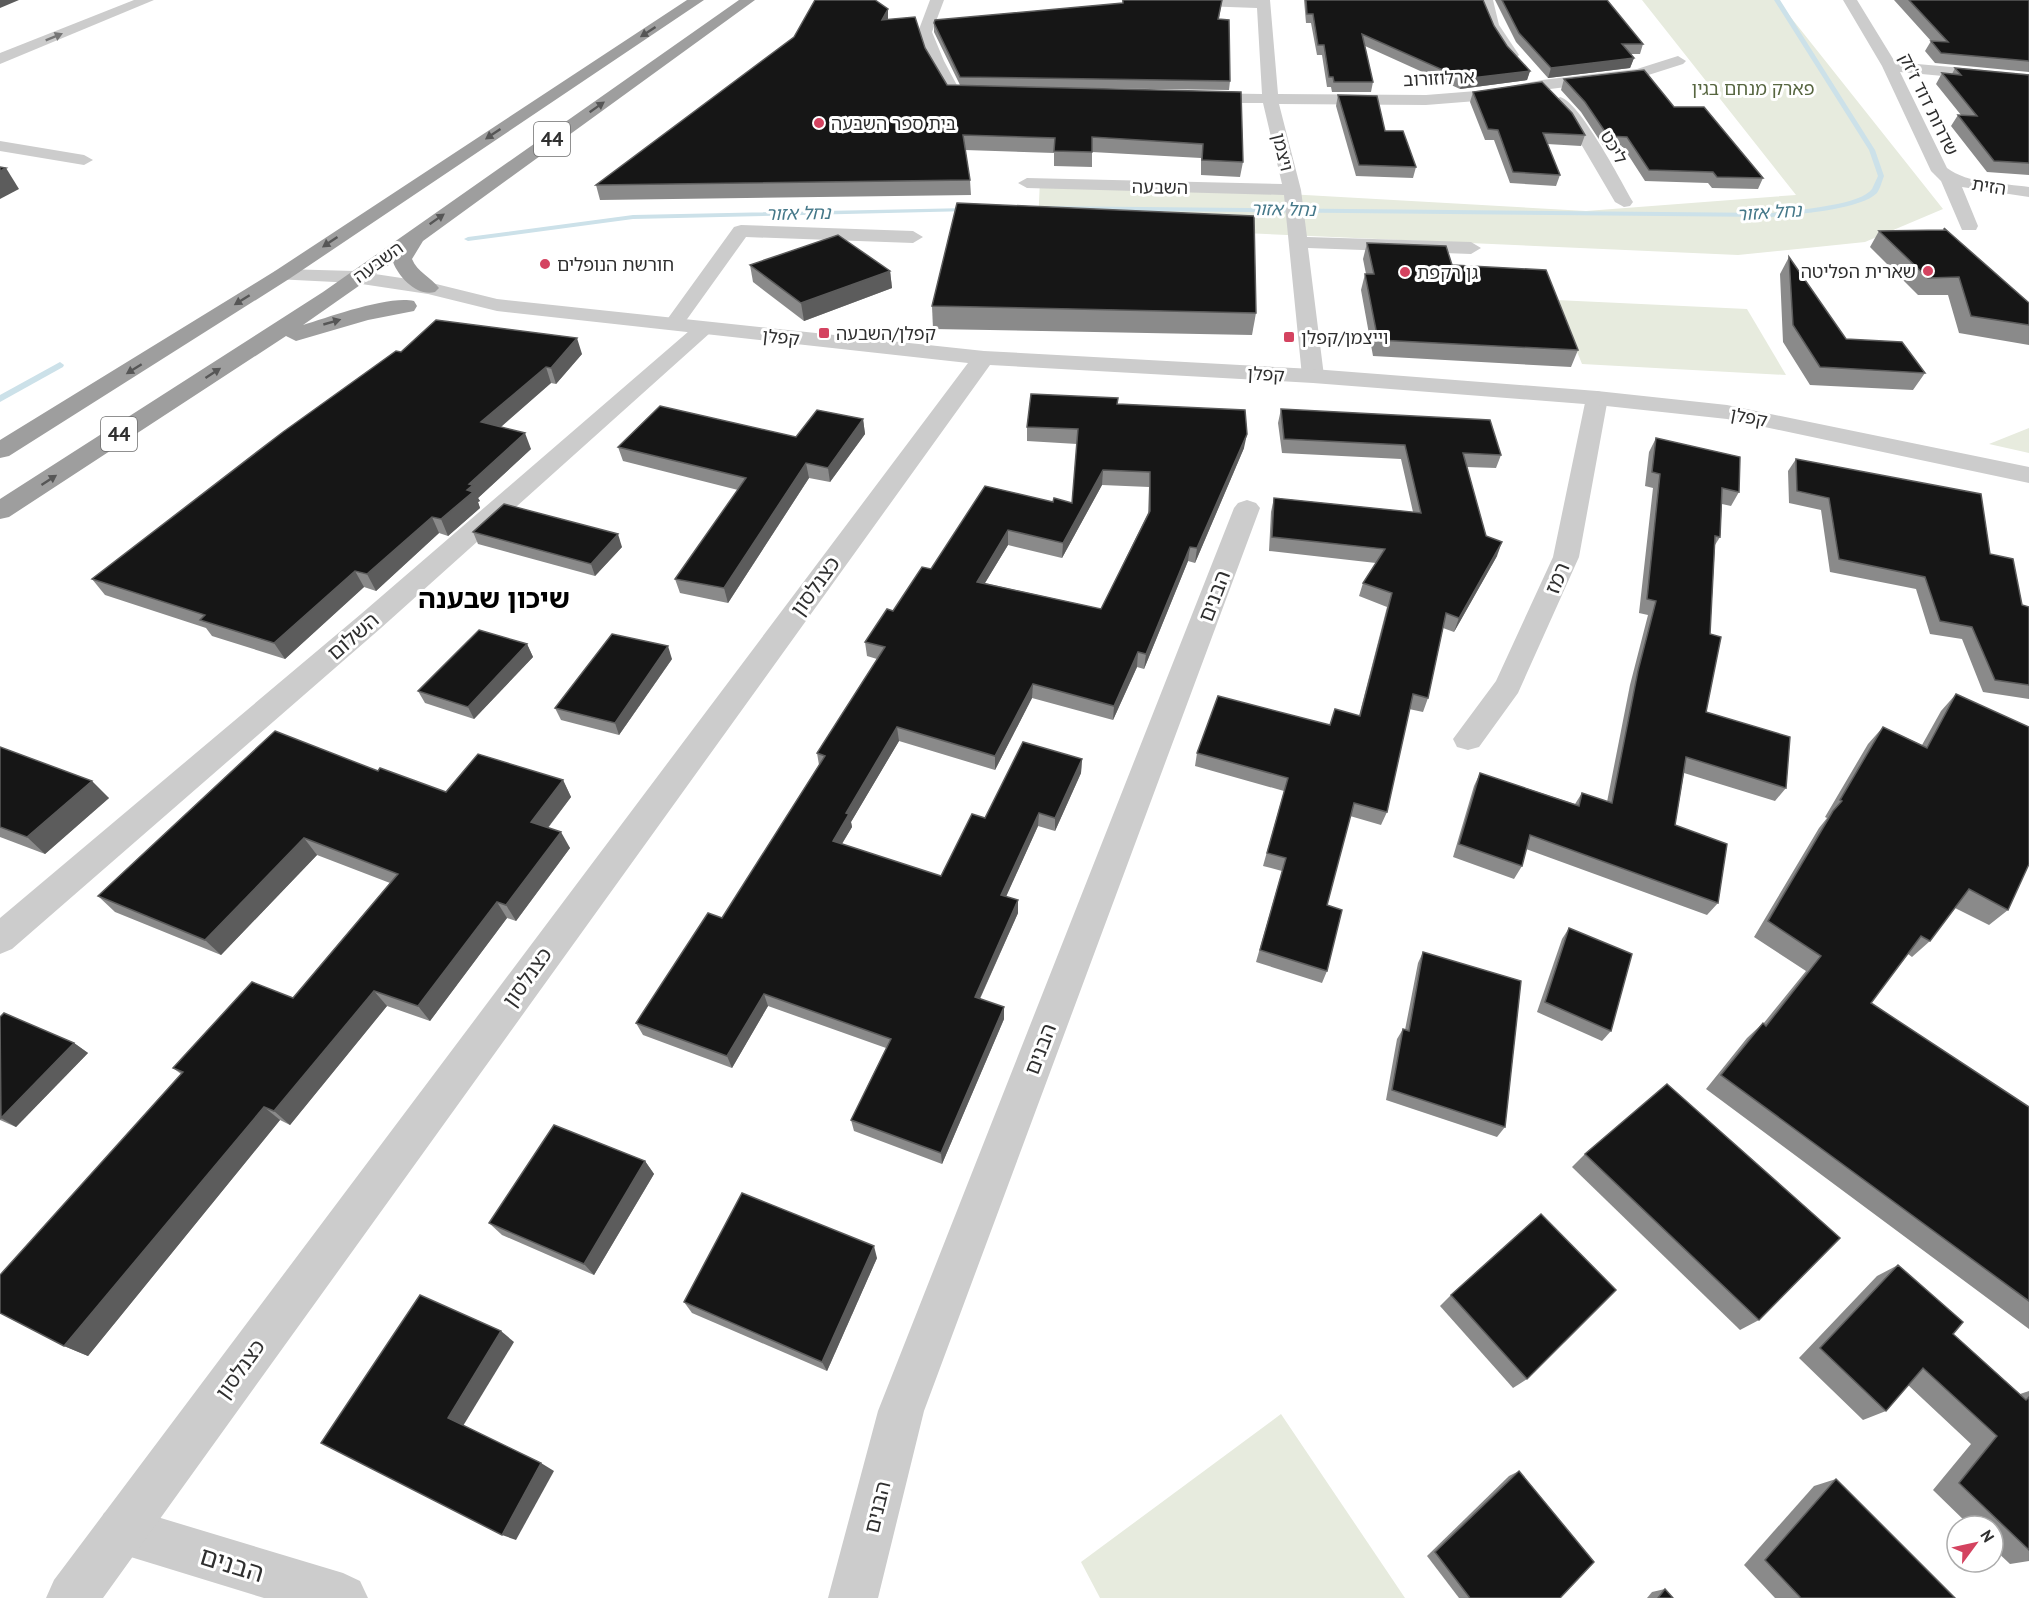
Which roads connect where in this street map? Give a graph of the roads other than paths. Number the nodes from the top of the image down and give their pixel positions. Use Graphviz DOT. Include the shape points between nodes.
graph roads {
  1 [pos="110,0"];
  2 [pos="147,0"];
  3 [pos="697,0"];
  4 [pos="748,0"];
  5 [pos="937,0"];
  6 [pos="1145,0"];
  7 [pos="1486,0"];
  8 [pos="1850,0"];
  9 [pos="1263,2"];
  10 [pos="33,29"];
  11 [pos="0,59"];
  12 [pos="1678,61"];
  13 [pos="1890,66"];
  14 [pos="2029,79"];
  15 [pos="1542,85"];
  16 [pos="1001,95"];
  17 [pos="1176,98"];
  18 [pos="1270,100"];
  19 [pos="0,146"];
  20 [pos="84,160"];
  21 [pos="1949,178"];
  22 [pos="1027,183"];
  23 [pos="2029,192"];
  24 [pos="1292,194"];
  25 [pos="1624,202"];
  26 [pos="1968,226"];
  27 [pos="417,234"];
  28 [pos="913,237"];
  29 [pos="1298,242"];
  30 [pos="1471,248"];
  31 [pos="282,275"];
  32 [pos="355,277"];
  33 [pos="428,288"];
  34 [pos="331,297"];
  35 [pos="497,305"];
  36 [pos="406,306"];
  37 [pos="673,325"];
  38 [pos="703,329"];
  39 [pos="238,357"];
  40 [pos="984,358"];
  41 [pos="1313,376"];
  42 [pos="1597,398"];
  43 [pos="0,451"];
  44 [pos="2029,475"];
  45 [pos="1247,508"];
  46 [pos="0,511"];
  47 [pos="1468,739"];
  48 [pos="0,939"];
  49 [pos="121,1530"];
  50 [pos="72,1598"];
  51 [pos="343,1598"];
  52 [pos="853,1598"];
  1 -- 10 [label="street"];
  11 -- 2 [label="street, one-way"];
  3 -- 31 [label="highway, השבעה / 44, one-way"];
  27 -- 4 [label="highway, השבעה / 44, one-way"];
  5 -- 16 [label="street" via="925,32 954,94"];
  6 -- 9 [label="street"];
  7 -- 15 [label="street, ליכט" via="1492,25"];
  8 -- 13 [label="street, שדרות דוד ז'זק"];
  9 -- 18 [label="street, ויצמן"];
  12 -- 15 [label="street, ארלוזורוב" via="1639,73"];
  13 -- 14 [label="street"];
  13 -- 21 [label="street, שדרות דוד ז'זק" via="1940,171"];
  15 -- 18 [label="street, ארלוזורוב" via="1489,95 1426,100"];
  15 -- 25 [label="street, ליכט" via="1571,112"];
  17 -- 18 [label="street, ארלוזורוב"];
  18 -- 24 [label="street, ויצמן"];
  19 -- 20 [label="street"];
  21 -- 23 [label="street, הזית"];
  21 -- 26 [label="street, שדרות דוד ז'זק"];
  22 -- 24 [label="street, השבעה"];
  24 -- 29 [label="street, ויצמן"];
  27 -- 32 [label="highway, השבעה / 44"];
  27 -- 33 [label="highway" via="402,259 406,270"];
  28 -- 37 [label="street" via="741,231"];
  29 -- 30 [label="street"];
  29 -- 41 [label="street, ויצמן"];
  31 -- 32 [label="street, קפלן"];
  31 -- 34 [label="street, קפלן"];
  31 -- 43 [label="highway, השבעה / 44, one-way"];
  32 -- 33 [label="street, קפלן"];
  32 -- 34 [label="highway, השבעה / 44"];
  33 -- 35 [label="street, קפלן"];
  34 -- 36 [label="street, קפלן"];
  34 -- 39 [label="highway, השבעה / 44"];
  35 -- 36 [label="street, קפלן"];
  35 -- 37 [label="street, קפלן"];
  39 -- 36 [label="highway, one-way" via="336,321"];
  37 -- 38 [label="street, קפלן"];
  38 -- 40 [label="street, קפלן"];
  38 -- 48 [label="street, השלום"];
  46 -- 39 [label="highway, השבעה / 44, one-way"];
  40 -- 41 [label="street, קפלן"];
  40 -- 49 [label="street, כצנלסון"];
  41 -- 42 [label="street, קפלן"];
  42 -- 44 [label="street, קפלן" via="1727,412"];
  42 -- 47 [label="street, רמז" via="1566,557 1508,686"];
  45 -- 52 [label="street, הבנים" via="901,1411"];
  49 -- 50 [label="street, כצנלסון"];
  49 -- 51 [label="street, הבנים"];
}
